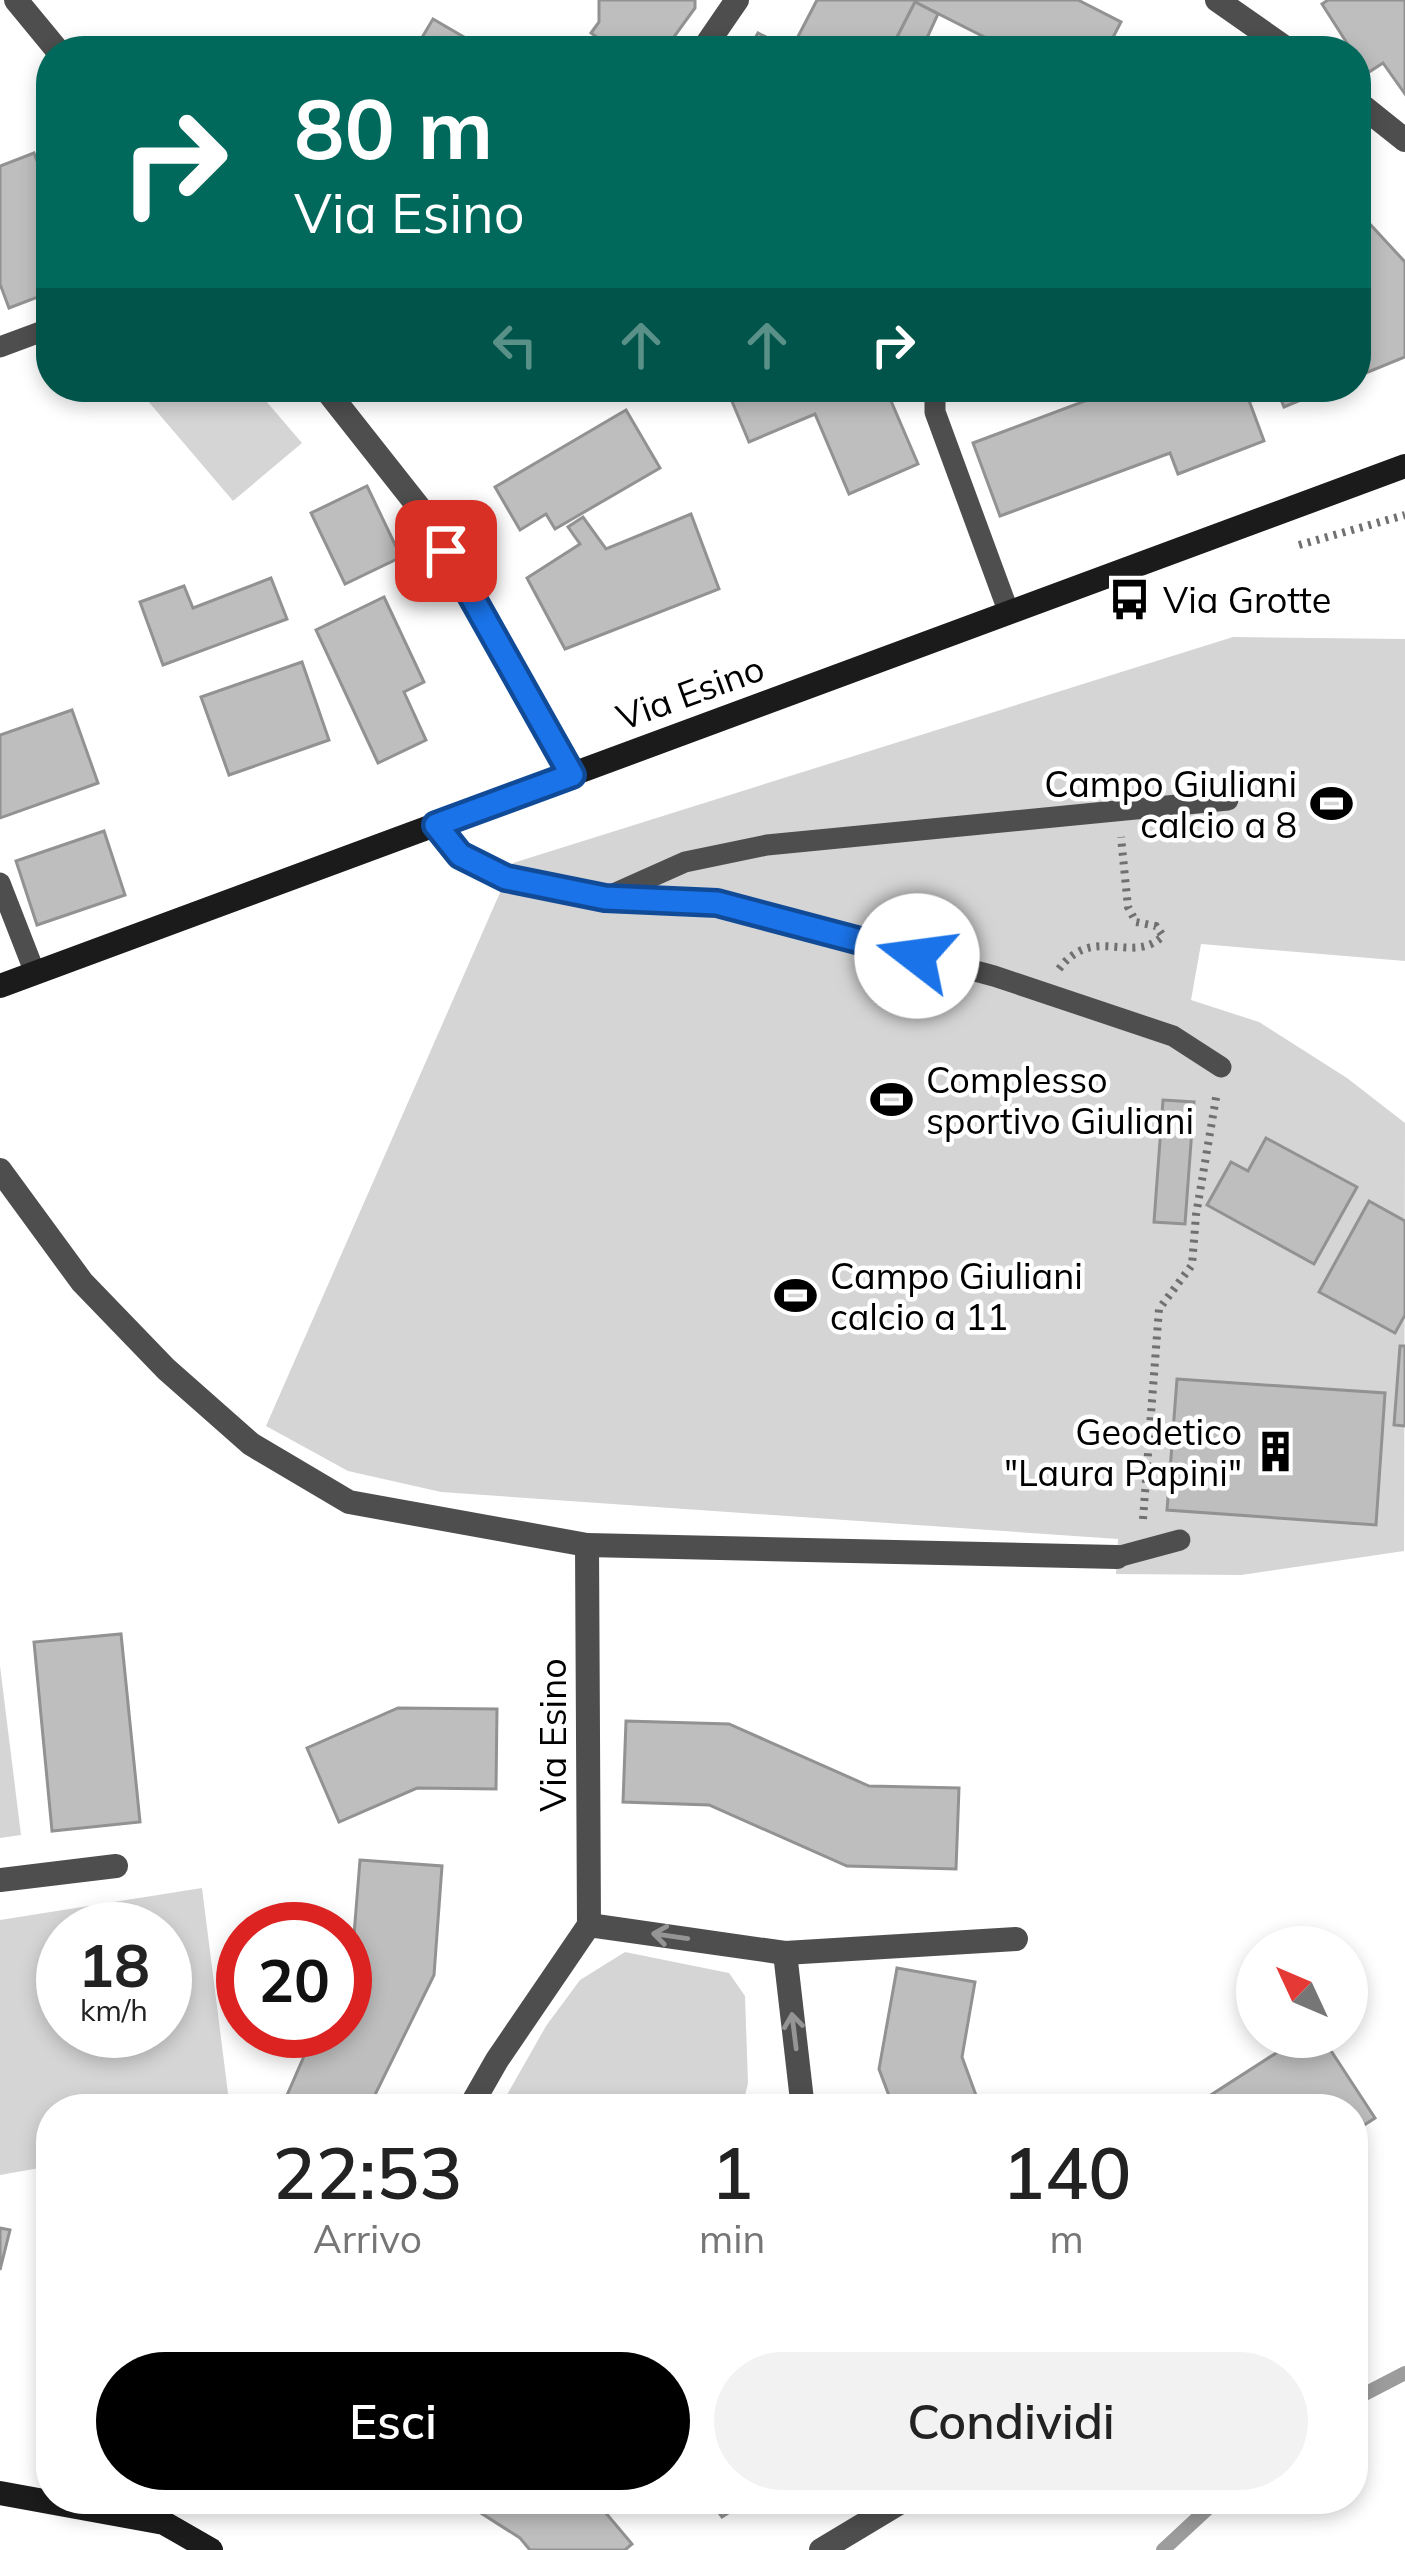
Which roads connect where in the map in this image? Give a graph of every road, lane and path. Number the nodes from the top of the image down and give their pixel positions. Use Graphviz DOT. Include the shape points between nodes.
graph roads {
  1 [pos="16,0"];
  2 [pos="737,0"];
  3 [pos="1217,0"];
  4 [pos="46,36"];
  5 [pos="712,36"];
  6 [pos="1269,36"];
  7 [pos="1371,113"];
  8 [pos="1405,140"];
  9 [pos="36,334"];
  10 [pos="0,347"];
  11 [pos="336,402"];
  12 [pos="935,402"];
  13 [pos="1405,466"];
  14 [pos="1377,476"];
  15 [pos="1405,476"];
  16 [pos="1009,613"];
  17 [pos="572,775"];
  18 [pos="1228,800"];
  19 [pos="1118,812"];
  20 [pos="436,825"];
  21 [pos="0,883"];
  22 [pos="605,898"];
  23 [pos="1060,968"];
  24 [pos="35,974"];
  25 [pos="0,986"];
  26 [pos="1221,1067"];
  27 [pos="0,1170"];
  28 [pos="1180,1540"];
  29 [pos="587,1545"];
  30 [pos="1129,1554"];
  31 [pos="116,1866"];
  32 [pos="0,1880"];
  33 [pos="589,1925"];
  34 [pos="1016,1939"];
  35 [pos="785,1953"];
  36 [pos="478,2094"];
  37 [pos="801,2094"];
  38 [pos="0,2493"];
  39 [pos="36,2499"];
  40 [pos="119,2514"];
  41 [pos="881,2514"];
  42 [pos="211,2550"];
  43 [pos="821,2550"];
  1 -- 4 [label="street"];
  2 -- 5 [label="street"];
  3 -- 6 [label="street"];
  7 -- 8 [label="street"];
  9 -- 10 [label="lane"];
  11 -- 17 [label="street" via="424,515"];
  12 -- 16 [label="lane"];
  13 -- 14 [label="street, Via Esino"];
  14 -- 15 [label="street"];
  14 -- 16 [label="street, Via Esino"];
  16 -- 17 [label="street, Via Esino"];
  17 -- 20 [label="street, Via Esino"];
  18 -- 19 [label="lane"];
  19 -- 22 [label="lane" via="767,845 685,862"];
  19 -- 23 [label="path" via="1128,907 1136,922 1163,936 1140,946 1088,945"];
  20 -- 22 [label="lane" via="460,855 506,878"];
  20 -- 24 [label="street, Via Esino"];
  21 -- 24 [label="lane"];
  22 -- 26 [label="lane" via="717,903 994,976 1173,1036"];
  24 -- 25 [label="street, Via Esino"];
  26 -- 30 [label="path" via="1192,1265 1159,1309"];
  27 -- 29 [label="street" via="82,1282 251,1444 349,1502"];
  28 -- 30 [label="lane"];
  29 -- 30 [label="street"];
  29 -- 33 [label="street, Via Esino"];
  31 -- 32 [label="street"];
  35 -- 33 [label="street, one-way"];
  33 -- 36 [label="street"];
  34 -- 35 [label="street"];
  37 -- 35 [label="street, one-way"];
  38 -- 39 [label="street"];
  40 -- 42 [label="street" via="164,2522"];
  41 -- 43 [label="street"];
}
